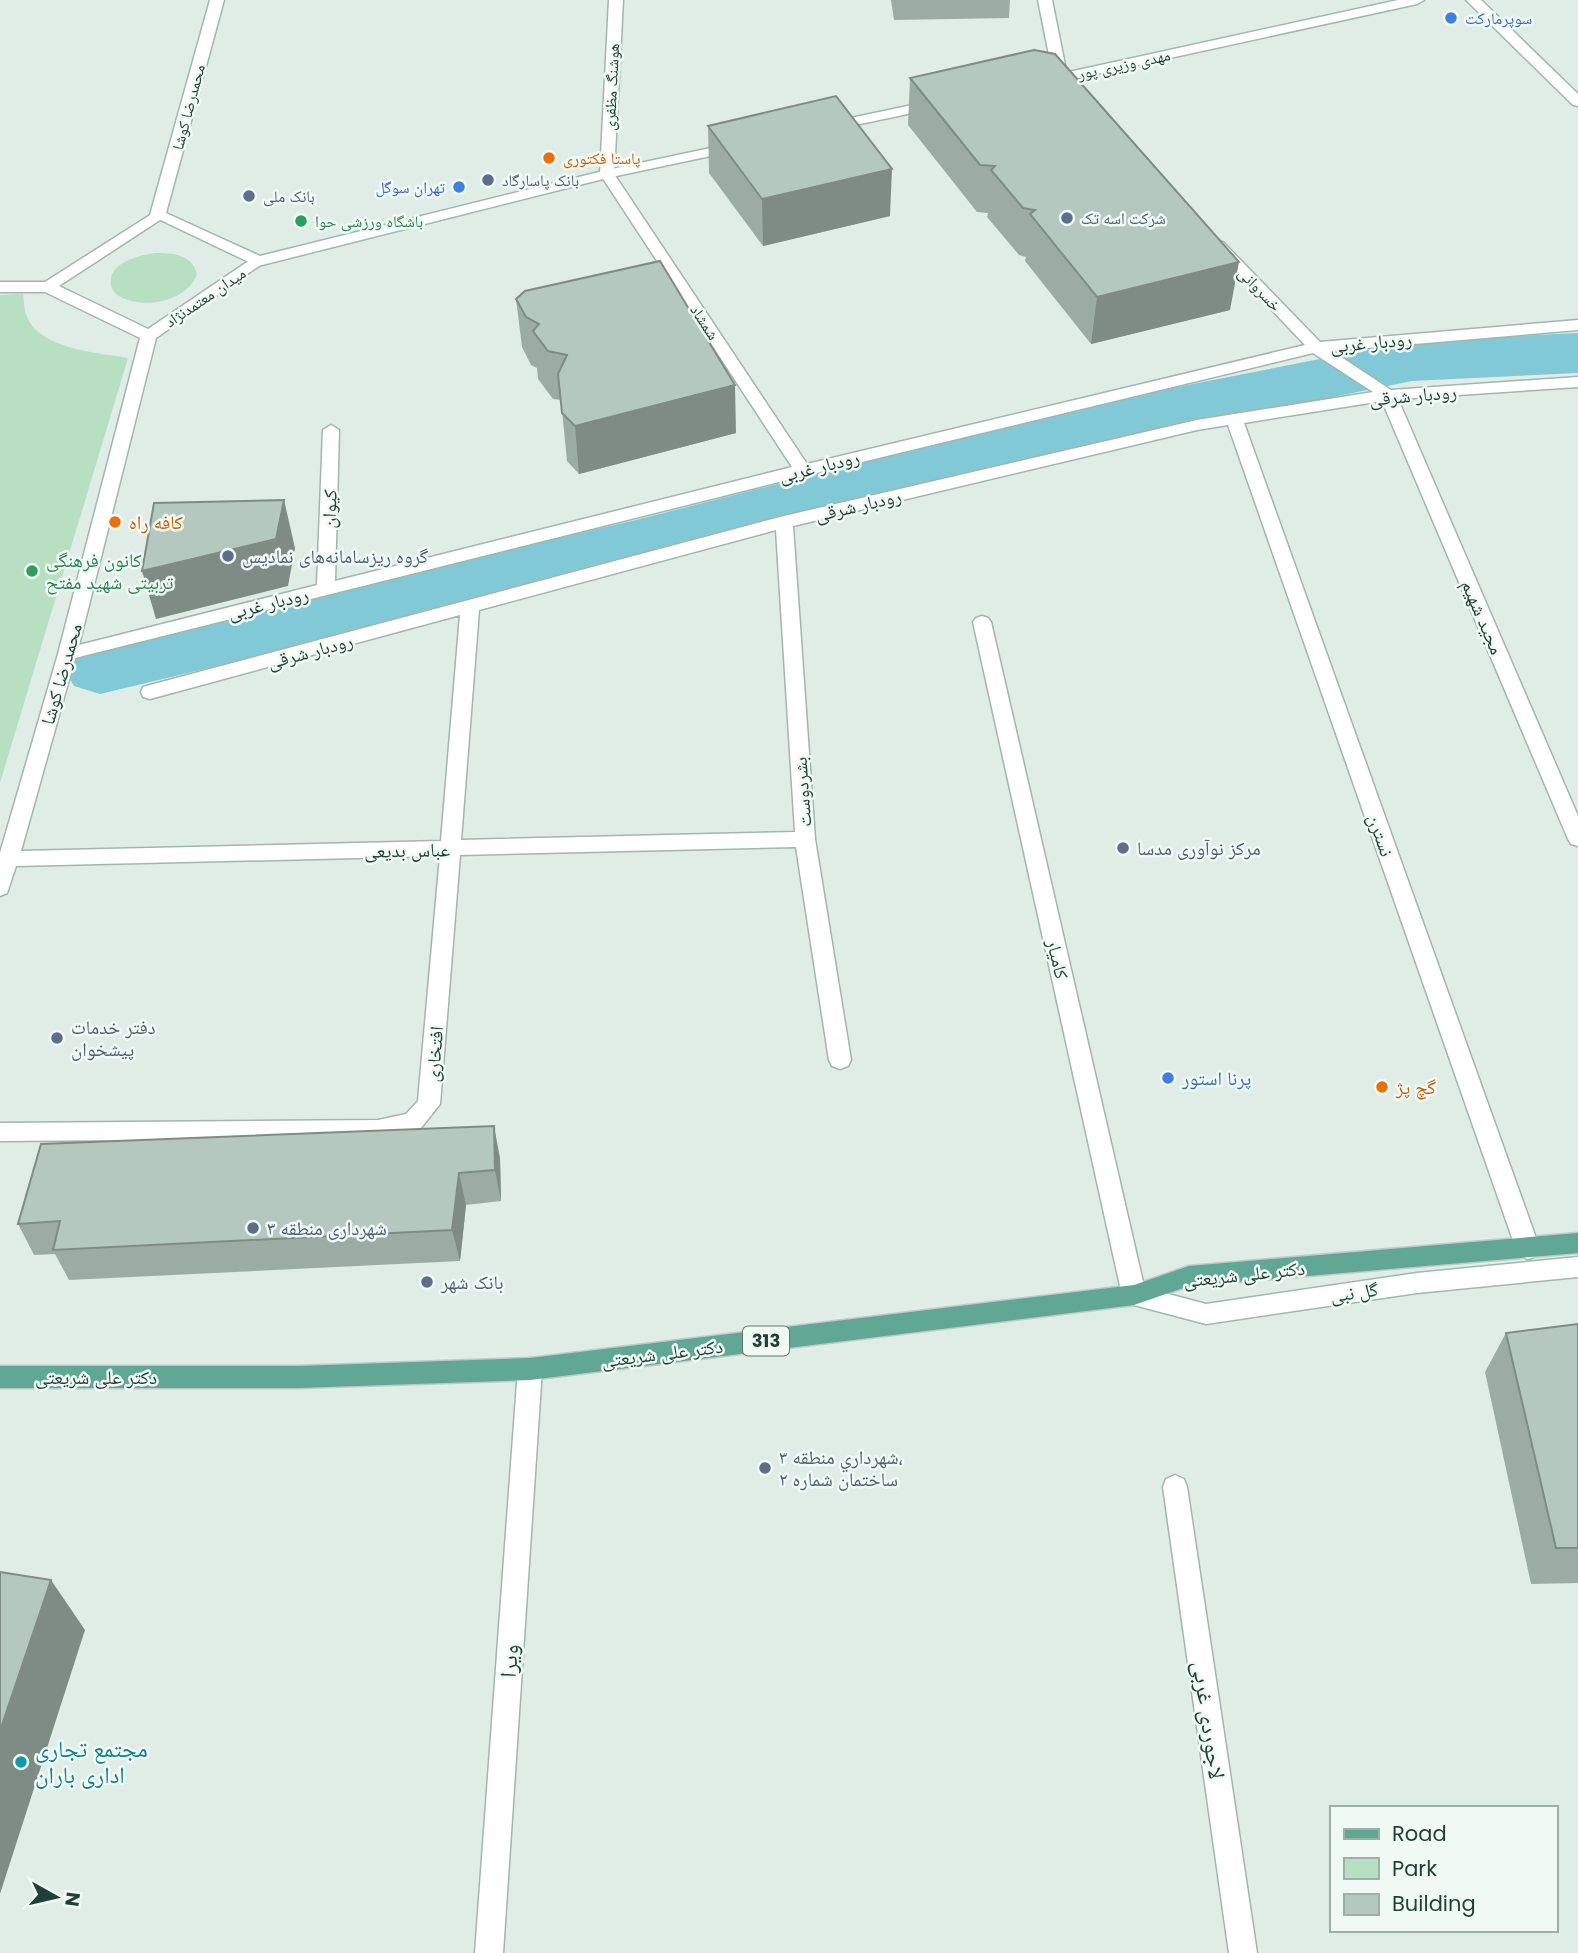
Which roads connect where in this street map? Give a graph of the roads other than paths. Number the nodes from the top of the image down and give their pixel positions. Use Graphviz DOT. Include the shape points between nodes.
graph roads {
  1 [pos="217,0"];
  2 [pos="616,0"];
  3 [pos="1045,0"];
  4 [pos="1417,0"];
  5 [pos="1474,0"];
  6 [pos="1064,83"];
  7 [pos="1033,84"];
  8 [pos="953,101"];
  9 [pos="1578,102"];
  10 [pos="807,132"];
  11 [pos="753,143"];
  12 [pos="607,174"];
  13 [pos="158,215"];
  14 [pos="1210,236"];
  15 [pos="258,261"];
  16 [pos="0,287"];
  17 [pos="48,287"];
  18 [pos="1578,326"];
  19 [pos="149,336"];
  20 [pos="1316,347"];
  21 [pos="1578,382"];
  22 [pos="1388,395"];
  23 [pos="1235,421"];
  24 [pos="331,430"];
  25 [pos="802,470"];
  26 [pos="784,522"];
  27 [pos="326,589"];
  28 [pos="470,609"];
  29 [pos="982,622"];
  30 [pos="68,654"];
  31 [pos="150,692"];
  32 [pos="805,839"];
  33 [pos="1578,839"];
  34 [pos="452,849"];
  35 [pos="8,859"];
  36 [pos="0,888"];
  37 [pos="840,1060"];
  38 [pos="0,1132"];
  39 [pos="1578,1243"];
  40 [pos="1528,1249"];
  41 [pos="1578,1267"];
  42 [pos="1133,1295"];
  43 [pos="530,1369"];
  44 [pos="0,1377"];
  45 [pos="1175,1487"];
  46 [pos="489,1953"];
  47 [pos="1243,1953"];
  1 -- 13 [label="street, محمدرضا کوشا"];
  2 -- 12 [label="street, هوشنگ مظفری"];
  3 -- 6 [label="street"];
  4 -- 6 [label="street, مهدی وزیری پور"];
  5 -- 9 [label="street"];
  6 -- 7 [label="street, مهدی وزیری پور"];
  8 -- 10 [label="street"];
  11 -- 12 [label="street"];
  12 -- 15 [label="street"];
  12 -- 25 [label="street, شمشاد"];
  13 -- 15 [label="street, میدان معتمدنژاد"];
  13 -- 17 [label="street"];
  14 -- 20 [label="street, خسروانی"];
  15 -- 19 [label="street, میدان معتمدنژاد"];
  16 -- 17 [label="street"];
  17 -- 19 [label="street, میدان معتمدنژاد"];
  18 -- 20 [label="street, رودبار غربی"];
  19 -- 30 [label="street, محمدرضا کوشا"];
  20 -- 22 [label="street, خسروانی"];
  20 -- 25 [label="street, رودبار غربی"];
  21 -- 22 [label="street, رودبار شرقی"];
  22 -- 23 [label="street, رودبار شرقی"];
  22 -- 33 [label="street, مجید شهیم"];
  23 -- 26 [label="street, رودبار شرقی" via="1196,425"];
  23 -- 40 [label="street, نسترن"];
  24 -- 27 [label="street, کیوان"];
  25 -- 27 [label="street, رودبار غربی"];
  26 -- 28 [label="street, رودبار شرقی"];
  26 -- 32 [label="street, بشردوست"];
  27 -- 30 [label="street, رودبار غربی"];
  28 -- 31 [label="street, رودبار شرقی"];
  28 -- 34 [label="street, افتخاری"];
  29 -- 42 [label="street, کامیار"];
  30 -- 35 [label="street, محمدرضا کوشا"];
  32 -- 34 [label="street, عباس بدیعی"];
  32 -- 37 [label="street, بشردوست"];
  34 -- 35 [label="street, عباس بدیعی"];
  34 -- 38 [label="street, افتخاری" via="429,1104 413,1122 378,1129"];
  35 -- 36 [label="street, محمدرضا کوشا"];
  39 -- 40 [label="main road, 313"];
  40 -- 42 [label="main road, دکتر علی شریعتی / 313" via="1189,1276"];
  41 -- 42 [label="street, گل نبی" via="1417,1283 1206,1314"];
  42 -- 43 [label="main road, دکتر علی شریعتی / 313"];
  43 -- 44 [label="main road, دکتر علی شریعتی / 313" via="298,1377"];
  43 -- 46 [label="street, ویرا"];
  45 -- 47 [label="street, لاجوردی غربی"];
}
